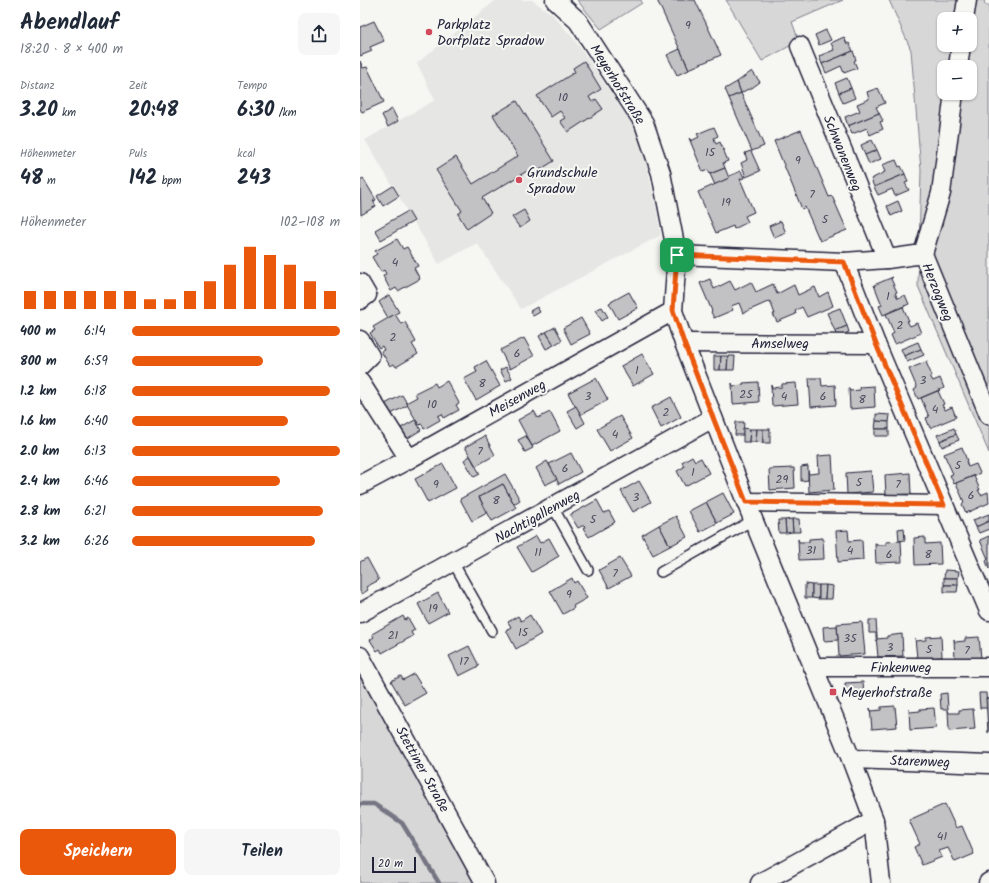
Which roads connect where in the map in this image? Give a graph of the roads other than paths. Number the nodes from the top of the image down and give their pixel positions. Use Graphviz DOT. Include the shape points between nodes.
graph roads {
  1 [pos="555,0"];
  2 [pos="967,0"];
  3 [pos="965,12"];
  4 [pos="800,46"];
  5 [pos="953,100"];
  6 [pos="923,254"];
  7 [pos="677,255"];
  8 [pos="887,259"];
  9 [pos="844,262"];
  10 [pos="360,283"];
  11 [pos="360,300"];
  12 [pos="673,310"];
  13 [pos="360,340"];
  14 [pos="684,343"];
  15 [pos="876,344"];
  16 [pos="360,366"];
  17 [pos="360,382"];
  18 [pos="989,415"];
  19 [pos="713,418"];
  20 [pos="409,459"];
  21 [pos="360,485"];
  22 [pos="746,502"];
  23 [pos="944,505"];
  24 [pos="553,507"];
  25 [pos="753,520"];
  26 [pos="453,562"];
  27 [pos="588,570"];
  28 [pos="661,572"];
  29 [pos="989,611"];
  30 [pos="360,613"];
  31 [pos="492,631"];
  32 [pos="360,656"];
  33 [pos="813,667"];
  34 [pos="989,667"];
  35 [pos="851,759"];
  36 [pos="989,764"];
  37 [pos="874,820"];
  38 [pos="486,883"];
  39 [pos="760,883"];
  40 [pos="882,883"];
  1 -- 7 [label="street, Meyerhofstraße" via="578,21 644,123 661,173"];
  2 -- 3 [label="street"];
  4 -- 8 [label="street, Schwanenweg"];
  5 -- 6 [label="street, Herzogweg" via="940,193"];
  6 -- 8 [label="street"];
  6 -- 18 [label="street, Herzogweg"];
  7 -- 9 [label="street"];
  7 -- 12 [label="street, Meyerhofstraße"];
  8 -- 9 [label="street"];
  9 -- 15 [label="street"];
  10 -- 11 [label="street" via="367,295"];
  12 -- 14 [label="street, Meyerhofstraße"];
  12 -- 20 [label="street, Meisenweg"];
  13 -- 16 [label="street" via="370,356"];
  14 -- 15 [label="street, Amselweg"];
  14 -- 19 [label="street, Meyerhofstraße"];
  15 -- 23 [label="street"];
  17 -- 20 [label="street"];
  19 -- 22 [label="street, Meyerhofstraße"];
  19 -- 24 [label="street, Nachtigallenweg"];
  20 -- 21 [label="street, Meisenweg"];
  22 -- 23 [label="street"];
  22 -- 25 [label="street, Meyerhofstraße"];
  23 -- 29 [label="street"];
  24 -- 26 [label="street, Nachtigallenweg"];
  24 -- 27 [label="lane"];
  25 -- 28 [label="lane"];
  25 -- 33 [label="street, Meyerhofstraße"];
  26 -- 30 [label="street, Nachtigallenweg"];
  26 -- 31 [label="lane"];
  32 -- 38 [label="street, Stettiner Straße"];
  33 -- 34 [label="street, Finkenweg"];
  33 -- 35 [label="street, Meyerhofstraße"];
  35 -- 36 [label="street, Starenweg"];
  35 -- 37 [label="street, Meyerhofstraße"];
  37 -- 39 [label="street"];
  37 -- 40 [label="street, Meyerhofstraße"];
}
